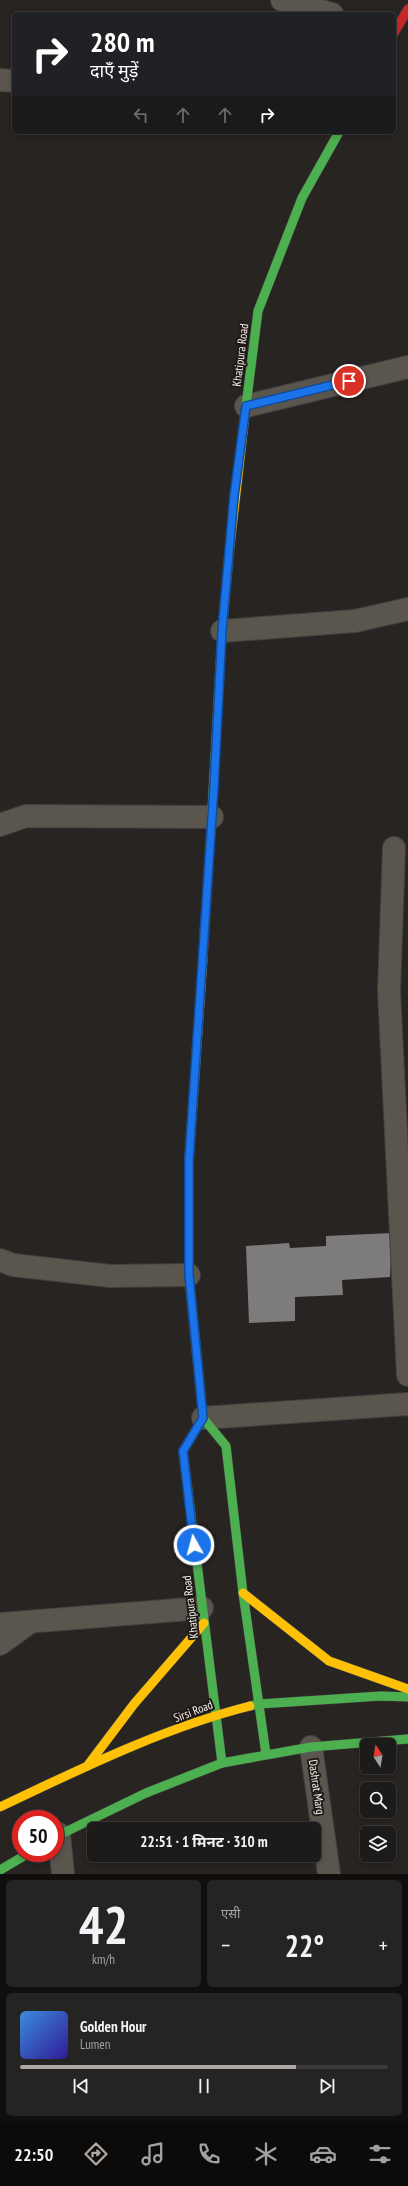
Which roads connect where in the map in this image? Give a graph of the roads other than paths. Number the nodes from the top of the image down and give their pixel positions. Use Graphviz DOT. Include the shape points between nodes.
graph roads {
  1 [pos="282,0"];
  2 [pos="408,9"];
  3 [pos="325,12"];
  4 [pos="396,30"];
  5 [pos="0,80"];
  6 [pos="12,81"];
  7 [pos="338,134"];
  8 [pos="408,367"];
  9 [pos="246,406"];
  10 [pos="408,608"];
  11 [pos="222,631"];
  12 [pos="212,817"];
  13 [pos="0,825"];
  14 [pos="394,848"];
  15 [pos="400,1062"];
  16 [pos="0,1260"];
  17 [pos="189,1275"];
  18 [pos="408,1375"];
  19 [pos="408,1404"];
  20 [pos="203,1418"];
  21 [pos="243,1593"];
  22 [pos="203,1616"];
  23 [pos="30,1622"];
  24 [pos="0,1624"];
  25 [pos="0,1644"];
  26 [pos="408,1689"];
  27 [pos="408,1697"];
  28 [pos="259,1704"];
  29 [pos="215,1715"];
  30 [pos="408,1739"];
  31 [pos="311,1747"];
  32 [pos="266,1754"];
  33 [pos="222,1763"];
  34 [pos="88,1765"];
  35 [pos="0,1807"];
  36 [pos="64,1833"];
  37 [pos="14,1862"];
  38 [pos="61,1862"];
  39 [pos="0,1870"];
  40 [pos="63,1874"];
  41 [pos="329,1874"];
  1 -- 3 [label="street"];
  2 -- 4 [label="main road"];
  5 -- 6 [label="street"];
  7 -- 9 [label="main road, Khatipura Road" via="302,198 258,311"];
  8 -- 9 [label="street"];
  9 -- 11 [label="main road, Khatipura Road" via="234,496"];
  10 -- 11 [label="street" via="355,621"];
  11 -- 12 [label="main road, Khatipura Road"];
  12 -- 13 [label="street" via="26,816"];
  12 -- 17 [label="main road, Khatipura Road" via="189,1160"];
  14 -- 15 [label="street" via="389,991"];
  15 -- 18 [label="street"];
  16 -- 17 [label="street" via="13,1265 110,1276"];
  17 -- 20 [label="main road, Khatipura Road"];
  19 -- 20 [label="street"];
  20 -- 21 [label="main road" via="226,1446"];
  20 -- 22 [label="main road, Khatipura Road" via="183,1451"];
  21 -- 26 [label="main road" via="329,1660"];
  21 -- 28 [label="main road"];
  22 -- 23 [label="street"];
  22 -- 29 [label="main road, Khatipura Road"];
  22 -- 34 [label="main road"];
  23 -- 24 [label="street"];
  23 -- 25 [label="street"];
  27 -- 28 [label="main road, Sirsi Road" via="381,1696"];
  28 -- 29 [label="main road, Sirsi Road"];
  28 -- 32 [label="main road"];
  29 -- 33 [label="main road, Khatipura Road"];
  29 -- 34 [label="main road, Sirsi Road"];
  30 -- 31 [label="main road"];
  31 -- 32 [label="main road"];
  31 -- 41 [label="street, Dashrat Marg"];
  32 -- 33 [label="main road"];
  33 -- 36 [label="main road" via="146,1793"];
  34 -- 35 [label="main road, Sirsi Road"];
  37 -- 39 [label="main road"];
  38 -- 40 [label="street"];
}
